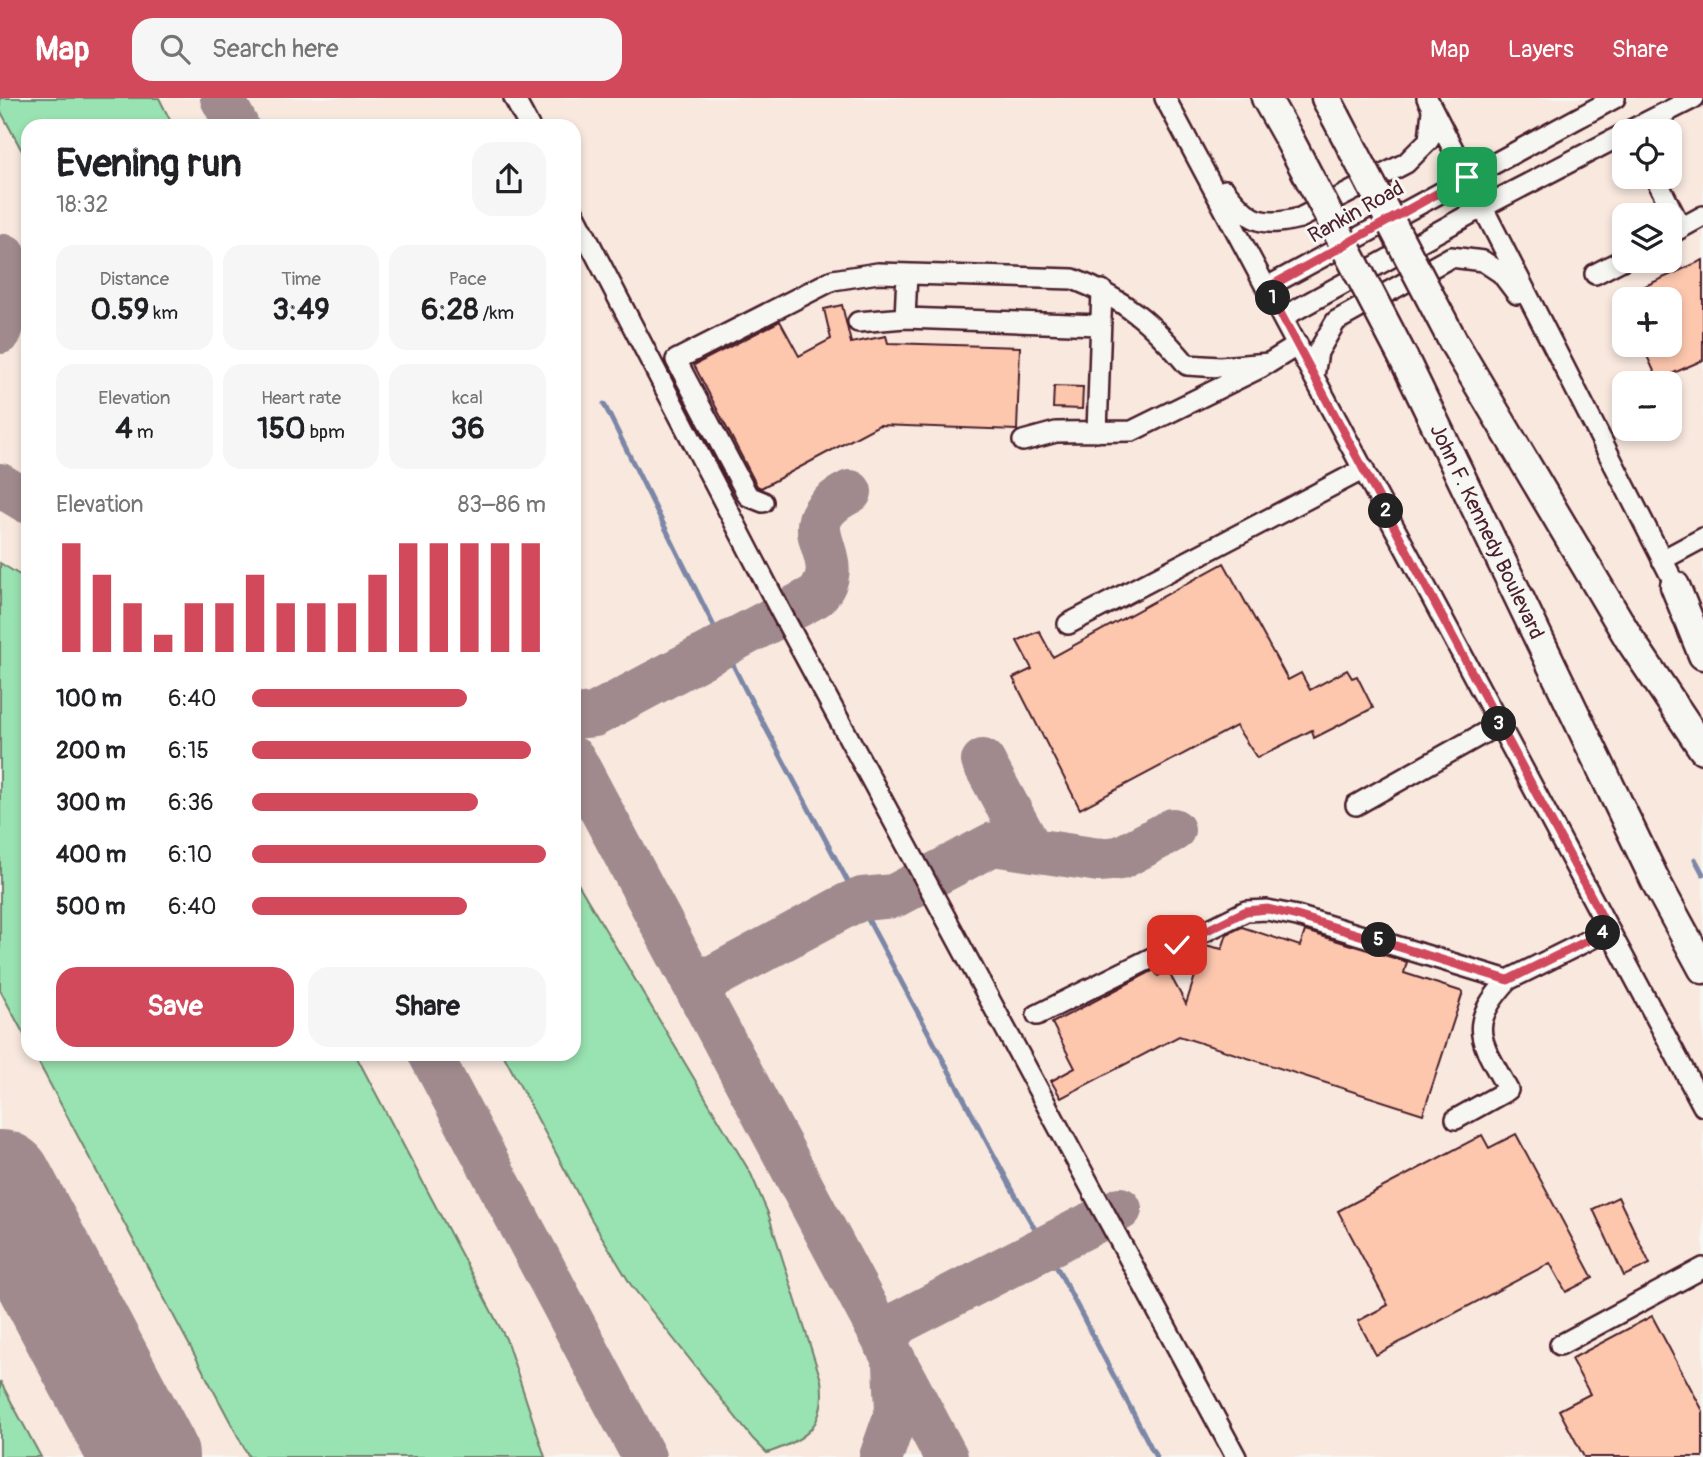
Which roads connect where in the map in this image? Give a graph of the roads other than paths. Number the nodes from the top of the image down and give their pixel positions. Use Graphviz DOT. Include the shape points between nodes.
graph roads {
  1 [pos="514,98"];
  2 [pos="1165,98"];
  3 [pos="1266,98"];
  4 [pos="1615,98"];
  5 [pos="1694,98"];
  6 [pos="1430,103"];
  7 [pos="1331,108"];
  8 [pos="525,119"];
  9 [pos="1653,119"];
  10 [pos="1612,140"];
  11 [pos="1194,150"];
  12 [pos="1467,177"];
  13 [pos="1483,207"];
  14 [pos="1703,216"];
  15 [pos="581,226"];
  16 [pos="1682,227"];
  17 [pos="1612,265"];
  18 [pos="907,274"];
  19 [pos="1595,274"];
  20 [pos="1267,288"];
  21 [pos="1102,290"];
  22 [pos="1283,317"];
  23 [pos="905,318"];
  24 [pos="858,323"];
  25 [pos="1100,325"];
  26 [pos="1547,334"];
  27 [pos="1298,345"];
  28 [pos="1269,363"];
  29 [pos="1187,365"];
  30 [pos="1314,376"];
  31 [pos="1184,405"];
  32 [pos="1097,432"];
  33 [pos="1023,441"];
  34 [pos="1364,469"];
  35 [pos="764,502"];
  36 [pos="1703,538"];
  37 [pos="1662,560"];
  38 [pos="1675,586"];
  39 [pos="1068,624"];
  40 [pos="1703,637"];
  41 [pos="1703,655"];
  42 [pos="1500,724"];
  43 [pos="1703,748"];
  44 [pos="1356,805"];
  45 [pos="1609,930"];
  46 [pos="1703,969"];
  47 [pos="1508,980"];
  48 [pos="1037,1015"];
  49 [pos="1703,1107"];
  50 [pos="1456,1119"];
  51 [pos="1703,1268"];
  52 [pos="1560,1345"];
  53 [pos="1236,1457"];
  1 -- 8 [label="street"];
  2 -- 11 [label="street"];
  3 -- 46 [label="highway, John F. Kennedy Boulevard, bridge" via="1406,363 1651,871"];
  4 -- 12 [label="street, Rankin Road"];
  5 -- 9 [label="street"];
  6 -- 11 [label="street" via="1429,140 1406,163 1282,223 1244,213"];
  6 -- 12 [label="street"];
  7 -- 43 [label="highway, bridge" via="1454,343 1630,639"];
  10 -- 13 [label="street"];
  11 -- 20 [label="street"];
  12 -- 13 [label="street"];
  12 -- 20 [label="street, Rankin Road"];
  13 -- 22 [label="street"];
  13 -- 26 [label="street"];
  14 -- 16 [label="street"];
  15 -- 53 [label="street" via="789,626"];
  17 -- 19 [label="street"];
  18 -- 21 [label="street" via="1073,279"];
  18 -- 23 [label="street"];
  18 -- 35 [label="street" via="834,280 676,360 748,496"];
  20 -- 22 [label="street"];
  21 -- 25 [label="street"];
  21 -- 29 [label="street" via="1153,324"];
  22 -- 27 [label="street"];
  23 -- 24 [label="street"];
  23 -- 25 [label="street"];
  25 -- 32 [label="street"];
  26 -- 30 [label="street" via="1501,273 1483,261 1451,257 1336,321 1318,352"];
  26 -- 37 [label="street"];
  27 -- 28 [label="street"];
  27 -- 30 [label="street"];
  28 -- 29 [label="street"];
  28 -- 31 [label="street"];
  29 -- 31 [label="street" via="1191,386"];
  30 -- 34 [label="street"];
  31 -- 32 [label="street" via="1132,431"];
  32 -- 33 [label="street" via="1056,432"];
  34 -- 39 [label="street"];
  34 -- 42 [label="street"];
  36 -- 37 [label="street"];
  37 -- 38 [label="street"];
  38 -- 40 [label="street"];
  38 -- 41 [label="highway"];
  42 -- 44 [label="street"];
  42 -- 45 [label="street"];
  45 -- 47 [label="street"];
  45 -- 49 [label="street"];
  47 -- 48 [label="street" via="1268,909 1246,911"];
  47 -- 50 [label="street" via="1491,999 1481,1021 1481,1040 1508,1090"];
  51 -- 52 [label="street"];
}
